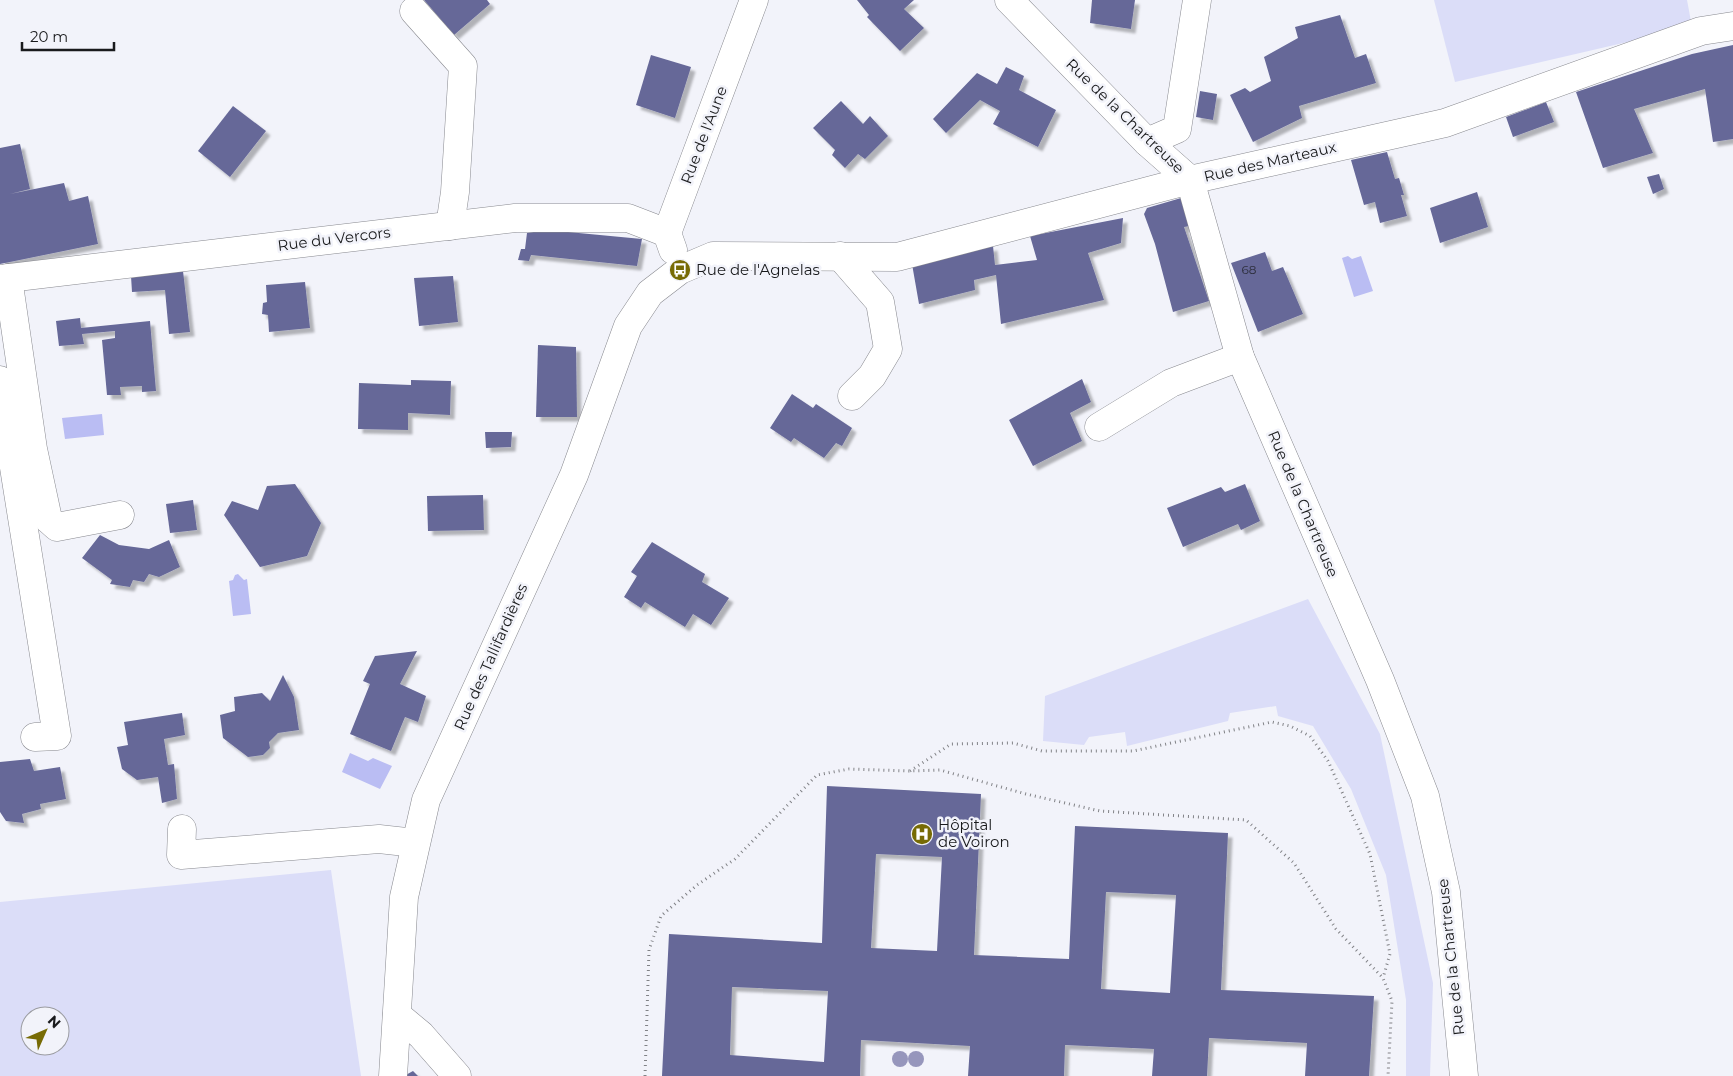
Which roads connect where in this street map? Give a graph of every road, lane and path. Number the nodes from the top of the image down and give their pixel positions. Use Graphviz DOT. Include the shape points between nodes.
graph roads {
  1 [pos="754,0"];
  2 [pos="1009,0"];
  3 [pos="1197,0"];
  4 [pos="414,11"];
  5 [pos="1733,26"];
  6 [pos="1147,142"];
  7 [pos="1190,180"];
  8 [pos="450,226"];
  9 [pos="667,233"];
  10 [pos="840,256"];
  11 [pos="680,270"];
  12 [pos="4,278"];
  13 [pos="1240,357"];
  14 [pos="0,380"];
  15 [pos="852,396"];
  16 [pos="1098,426"];
  17 [pos="120,515"];
  18 [pos="35,736"];
  19 [pos="909,771"];
  20 [pos="182,828"];
  21 [pos="416,843"];
  22 [pos="1383,978"];
  23 [pos="397,1015"];
  24 [pos="393,1076"];
  25 [pos="457,1076"];
  26 [pos="645,1076"];
  27 [pos="1388,1076"];
  28 [pos="1464,1076"];
  1 -- 9 [label="street, Rue de l'Aune"];
  2 -- 6 [label="street, Rue de la Chartreuse"];
  3 -- 6 [label="street" via="1177,129"];
  4 -- 8 [label="street" via="463,66"];
  5 -- 7 [label="street, Rue des Marteaux" via="1701,31 1445,123"];
  6 -- 7 [label="street, Rue de la Chartreuse"];
  7 -- 10 [label="street, Rue des Marteaux" via="897,256"];
  7 -- 13 [label="street, Rue de la Chartreuse"];
  8 -- 9 [label="street, Rue du Vercors" via="516,218 628,218"];
  8 -- 12 [label="street, Rue du Vercors"];
  9 -- 11 [label="street"];
  10 -- 11 [label="street, Rue des Marteaux" via="713,256"];
  10 -- 15 [label="street" via="880,302 888,349 872,376"];
  11 -- 21 [label="street, Rue des Tallifardières" via="650,293 628,326 574,476 426,800"];
  12 -- 17 [label="street" via="48,518 57,527"];
  13 -- 16 [label="street" via="1171,383"];
  13 -- 28 [label="street, Rue de la Chartreuse" via="1380,680 1425,796 1446,892"];
  14 -- 18 [label="street" via="57,736"];
  19 -- 22 [label="path" via="940,770 1100,811 1246,820 1294,863 1336,929"];
  19 -- 22 [label="path" via="951,744 1012,744 1042,751 1132,751 1272,722 1290,726 1310,736 1328,761 1370,854 1390,954"];
  19 -- 26 [label="path" via="850,769 817,775 735,859 697,885 661,916 649,950"];
  20 -- 21 [label="street" via="181,855 379,839"];
  21 -- 23 [label="street, Rue des Tallifardières" via="404,897"];
  22 -- 27 [label="path" via="1392,1002"];
  23 -- 24 [label="street, Rue des Tallifardières"];
  23 -- 25 [label="street" via="421,1035"];
}
